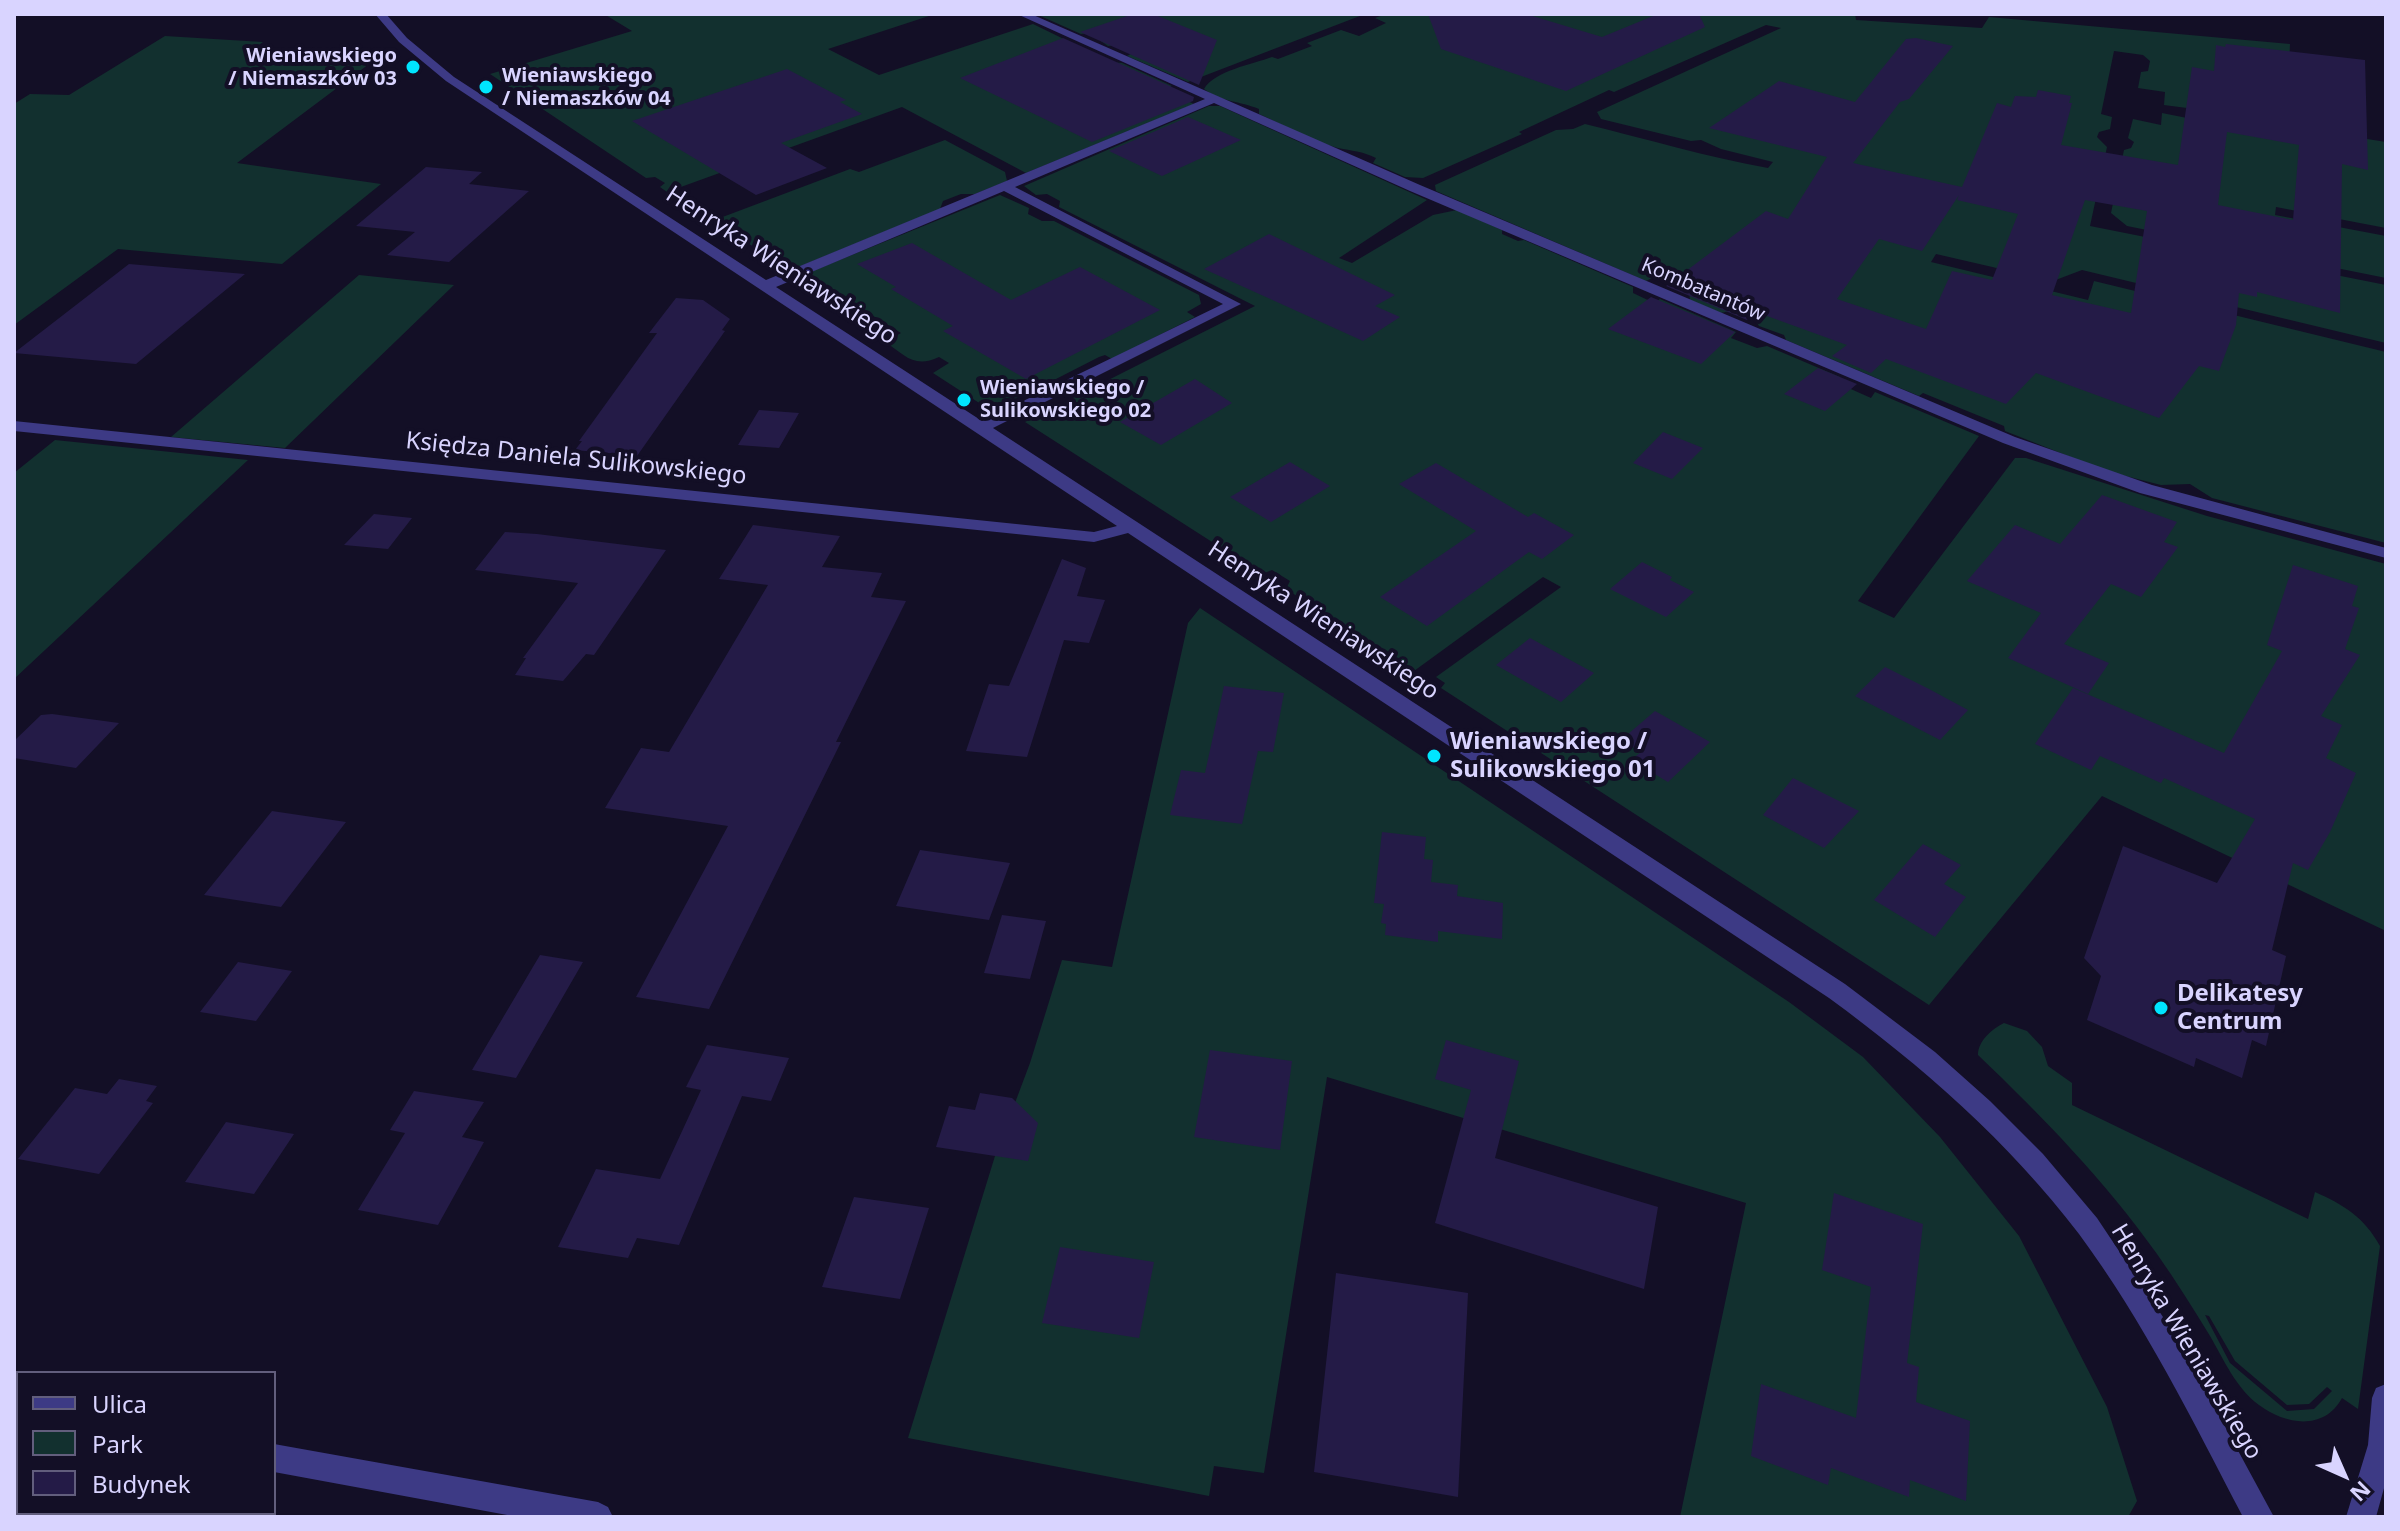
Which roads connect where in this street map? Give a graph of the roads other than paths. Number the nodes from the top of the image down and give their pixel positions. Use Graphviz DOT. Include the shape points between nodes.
graph roads {
  1 [pos="380,14"];
  2 [pos="1022,14"];
  3 [pos="1215,99"];
  4 [pos="1005,187"];
  5 [pos="765,286"];
  6 [pos="14,426"];
  7 [pos="981,428"];
  8 [pos="1132,527"];
  9 [pos="2386,553"];
  10 [pos="2386,1398"];
  11 [pos="276,1458"];
  12 [pos="598,1517"];
  13 [pos="2259,1517"];
  14 [pos="2361,1517"];
  1 -- 5 [label="street, Henryka Wieniawskiego" via="450,79"];
  2 -- 3 [label="street, Kombatantów"];
  3 -- 4 [label="street"];
  3 -- 9 [label="street, Kombatantów" via="2047,455 2146,489"];
  4 -- 5 [label="street"];
  4 -- 7 [label="street" via="1234,304"];
  5 -- 7 [label="street, Henryka Wieniawskiego"];
  6 -- 8 [label="street, Księdza Daniela Sulikowskiego" via="1094,537"];
  7 -- 8 [label="street, Henryka Wieniawskiego"];
  8 -- 13 [label="street, Henryka Wieniawskiego" via="1825,983 1934,1063 2060,1190 2083,1222 2201,1408"];
  10 -- 14 [label="street" via="2382,1445"];
  11 -- 12 [label="street"];
}
